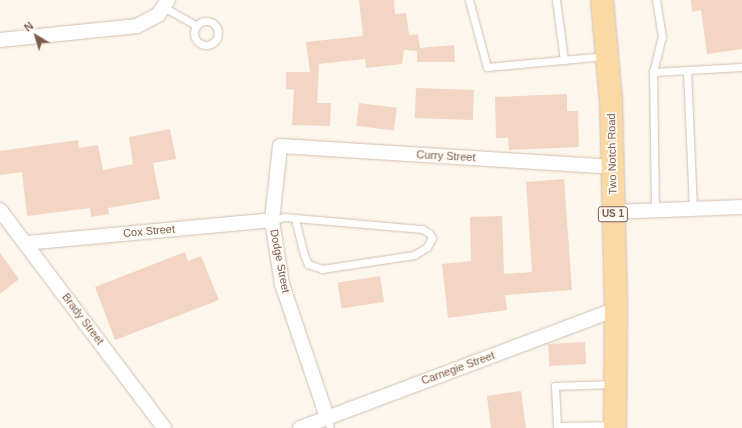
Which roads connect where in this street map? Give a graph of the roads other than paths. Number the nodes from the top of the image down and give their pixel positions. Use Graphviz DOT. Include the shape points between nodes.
graph roads {
  1 [pos="469,0"];
  2 [pos="556,0"];
  3 [pos="602,0"];
  4 [pos="656,0"];
  5 [pos="166,4"];
  6 [pos="196,25"];
  7 [pos="0,40"];
  8 [pos="608,55"];
  9 [pos="564,60"];
  10 [pos="742,67"];
  11 [pos="687,71"];
  12 [pos="652,72"];
  13 [pos="280,146"];
  14 [pos="612,167"];
  15 [pos="742,207"];
  16 [pos="693,209"];
  17 [pos="0,210"];
  18 [pos="655,211"];
  19 [pos="613,212"];
  20 [pos="295,218"];
  21 [pos="272,220"];
  22 [pos="26,243"];
  23 [pos="616,309"];
  24 [pos="614,384"];
  25 [pos="328,423"];
  26 [pos="615,427"];
  27 [pos="164,428"];
  28 [pos="300,428"];
  1 -- 9 [label="lane" via="487,67"];
  2 -- 9 [label="lane"];
  3 -- 8 [label="main road, Two Notch Road / US 1"];
  4 -- 12 [label="lane" via="662,37"];
  5 -- 6 [label="lane"];
  5 -- 7 [label="street" via="158,15 138,26"];
  8 -- 9 [label="lane"];
  8 -- 14 [label="main road, Two Notch Road / US 1"];
  10 -- 11 [label="lane"];
  11 -- 12 [label="lane"];
  11 -- 16 [label="lane"];
  12 -- 18 [label="lane"];
  13 -- 14 [label="street, Curry Street"];
  13 -- 21 [label="street, Dodge Street"];
  14 -- 19 [label="main road, Two Notch Road / US 1"];
  15 -- 16 [label="street"];
  16 -- 18 [label="street"];
  17 -- 22 [label="street, Brady Street"];
  18 -- 19 [label="street"];
  19 -- 23 [label="main road, Two Notch Road / US 1"];
  20 -- 20 [label="lane" via="422,229 432,238 423,251 414,255 322,269 308,264"];
  20 -- 21 [label="lane"];
  21 -- 22 [label="street, Cox Street"];
  21 -- 25 [label="street, Dodge Street" via="282,284"];
  22 -- 27 [label="street, Brady Street"];
  23 -- 24 [label="main road, Two Notch Road / US 1"];
  23 -- 25 [label="street, Carnegie Street"];
  24 -- 26 [label="main road, Two Notch Road / US 1"];
  24 -- 26 [label="lane" via="555,386 557,426"];
  25 -- 28 [label="street, Carnegie Street"];
}
